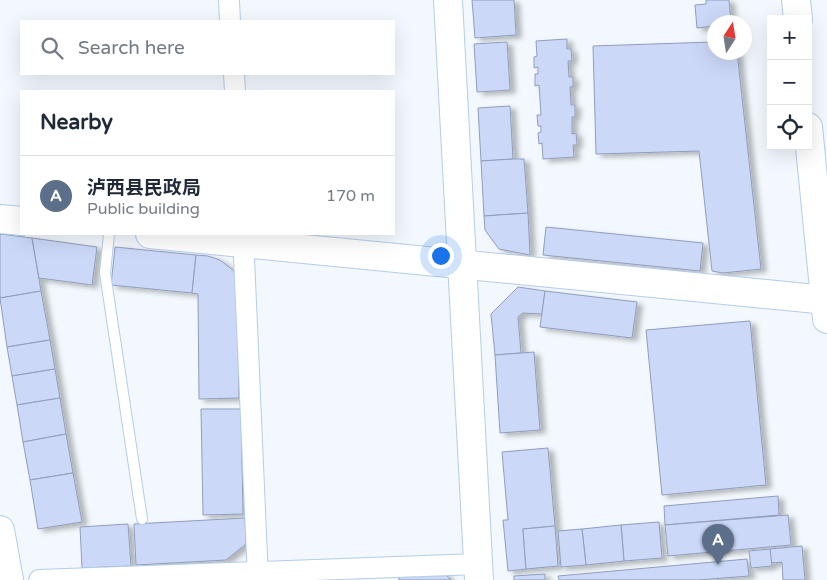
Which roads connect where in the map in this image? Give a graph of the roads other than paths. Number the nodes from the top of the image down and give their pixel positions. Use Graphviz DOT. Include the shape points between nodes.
graph roads {
  1 [pos="229,0"];
  2 [pos="796,0"];
  3 [pos="444,1"];
  4 [pos="798,15"];
  5 [pos="230,20"];
  6 [pos="234,75"];
  7 [pos="235,90"];
  8 [pos="810,150"];
  9 [pos="0,219"];
  10 [pos="20,221"];
  11 [pos="109,235"];
  12 [pos="173,235"];
  13 [pos="243,238"];
  14 [pos="461,264"];
  15 [pos="826,306"];
  16 [pos="142,519"];
  17 [pos="0,530"];
  18 [pos="478,572"];
  19 [pos="258,576"];
  20 [pos="9,580"];
  21 [pos="38,580"];
  1 -- 5 [label="street"];
  2 -- 4 [label="main road"];
  3 -- 14 [label="main road"];
  6 -- 7 [label="street"];
  8 -- 15 [label="main road"];
  9 -- 10 [label="main road"];
  11 -- 16 [label="lane" via="105,273"];
  12 -- 13 [label="main road"];
  13 -- 14 [label="main road"];
  13 -- 19 [label="street"];
  14 -- 15 [label="main road"];
  14 -- 18 [label="main road"];
  17 -- 20 [label="main road"];
  18 -- 19 [label="street"];
  19 -- 21 [label="street"];
}
